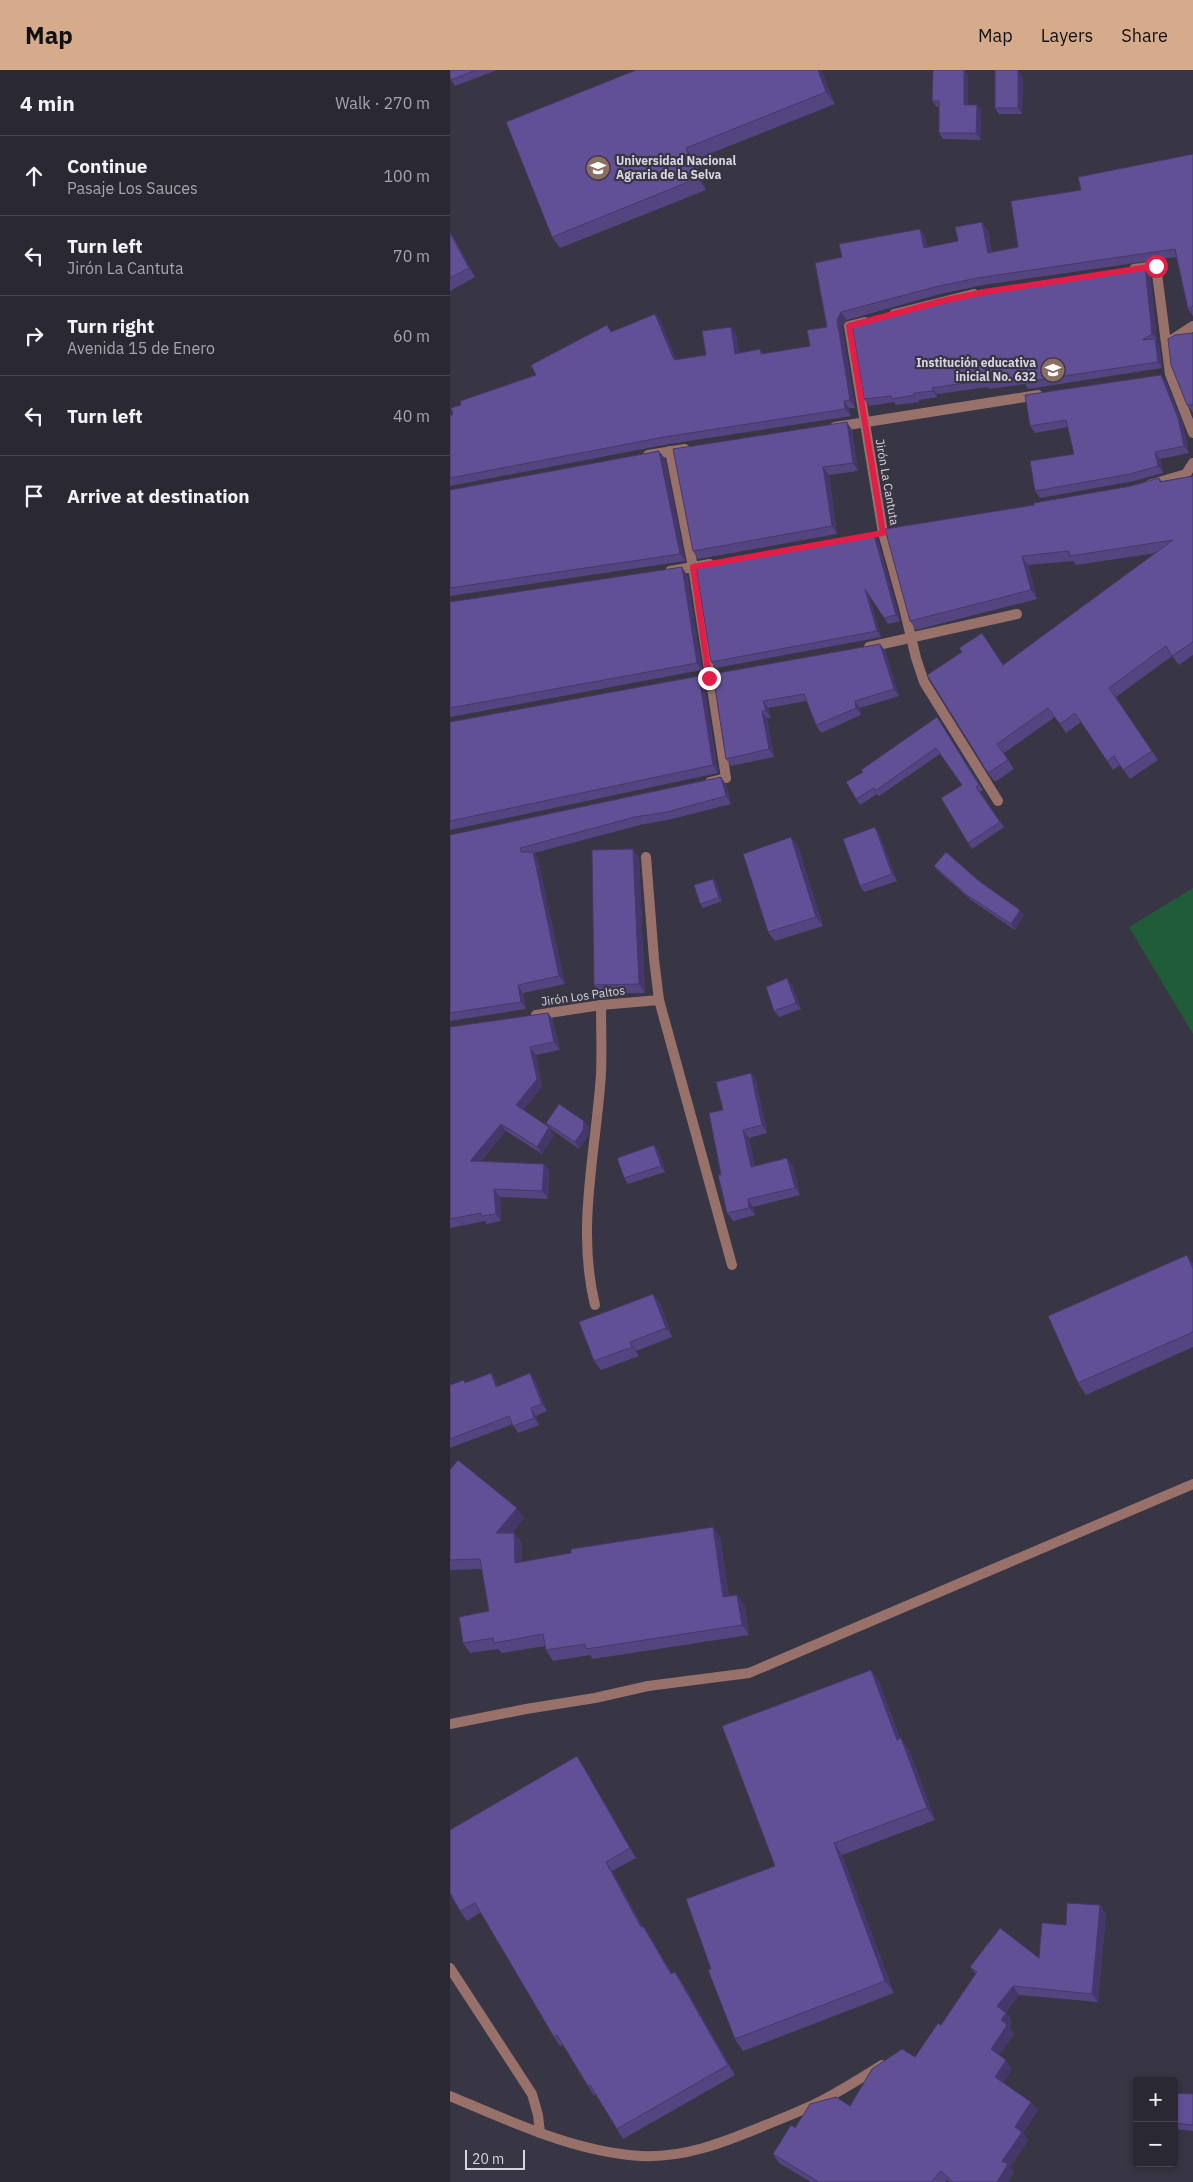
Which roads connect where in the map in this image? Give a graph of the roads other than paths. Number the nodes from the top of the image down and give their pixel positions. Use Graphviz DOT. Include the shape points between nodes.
graph roads {
  1 [pos="1128,270"];
  2 [pos="984,292"];
  3 [pos="1193,326"];
  4 [pos="1167,343"];
  5 [pos="1046,394"];
  6 [pos="864,422"];
  7 [pos="825,428"];
  8 [pos="1193,433"];
  9 [pos="700,447"];
  10 [pos="670,451"];
  11 [pos="642,456"];
  12 [pos="1193,463"];
  13 [pos="1136,488"];
  14 [pos="721,562"];
  15 [pos="693,567"];
  16 [pos="664,572"];
  17 [pos="1017,614"];
  18 [pos="911,639"];
  19 [pos="863,648"];
  20 [pos="697,784"];
  21 [pos="998,801"];
  22 [pos="646,857"];
  23 [pos="660,1000"];
  24 [pos="601,1005"];
  25 [pos="525,1017"];
  26 [pos="732,1265"];
  27 [pos="595,1305"];
  28 [pos="1193,1484"];
  29 [pos="450,1724"];
  30 [pos="450,1968"];
  31 [pos="888,2062"];
  32 [pos="450,2096"];
  33 [pos="540,2132"];
  1 -- 4 [label="street" via="1156,266"];
  2 -- 6 [label="street, Jirón La Cantuta" via="849,326"];
  3 -- 4 [label="street"];
  4 -- 8 [label="street" via="1165,374"];
  5 -- 6 [label="street"];
  6 -- 7 [label="street"];
  6 -- 18 [label="street, Jirón La Cantuta" via="883,533"];
  9 -- 10 [label="street"];
  10 -- 11 [label="street"];
  10 -- 15 [label="street"];
  12 -- 13 [label="street" via="1186,474"];
  14 -- 15 [label="street"];
  15 -- 16 [label="street"];
  15 -- 20 [label="street" via="726,778"];
  17 -- 18 [label="street"];
  18 -- 19 [label="street"];
  18 -- 21 [label="street, Jirón La Cantuta" via="924,682"];
  22 -- 23 [label="street"];
  23 -- 24 [label="street, Jirón Los Paltos"];
  23 -- 26 [label="street"];
  24 -- 25 [label="street, Jirón Los Paltos"];
  24 -- 27 [label="street" via="601,1074 586,1211 590,1285"];
  28 -- 29 [label="street" via="749,1673 648,1686"];
  30 -- 33 [label="street" via="532,2094"];
  31 -- 33 [label="street" via="816,2103 720,2144 694,2151 661,2156 624,2154"];
  32 -- 33 [label="street"];
}
